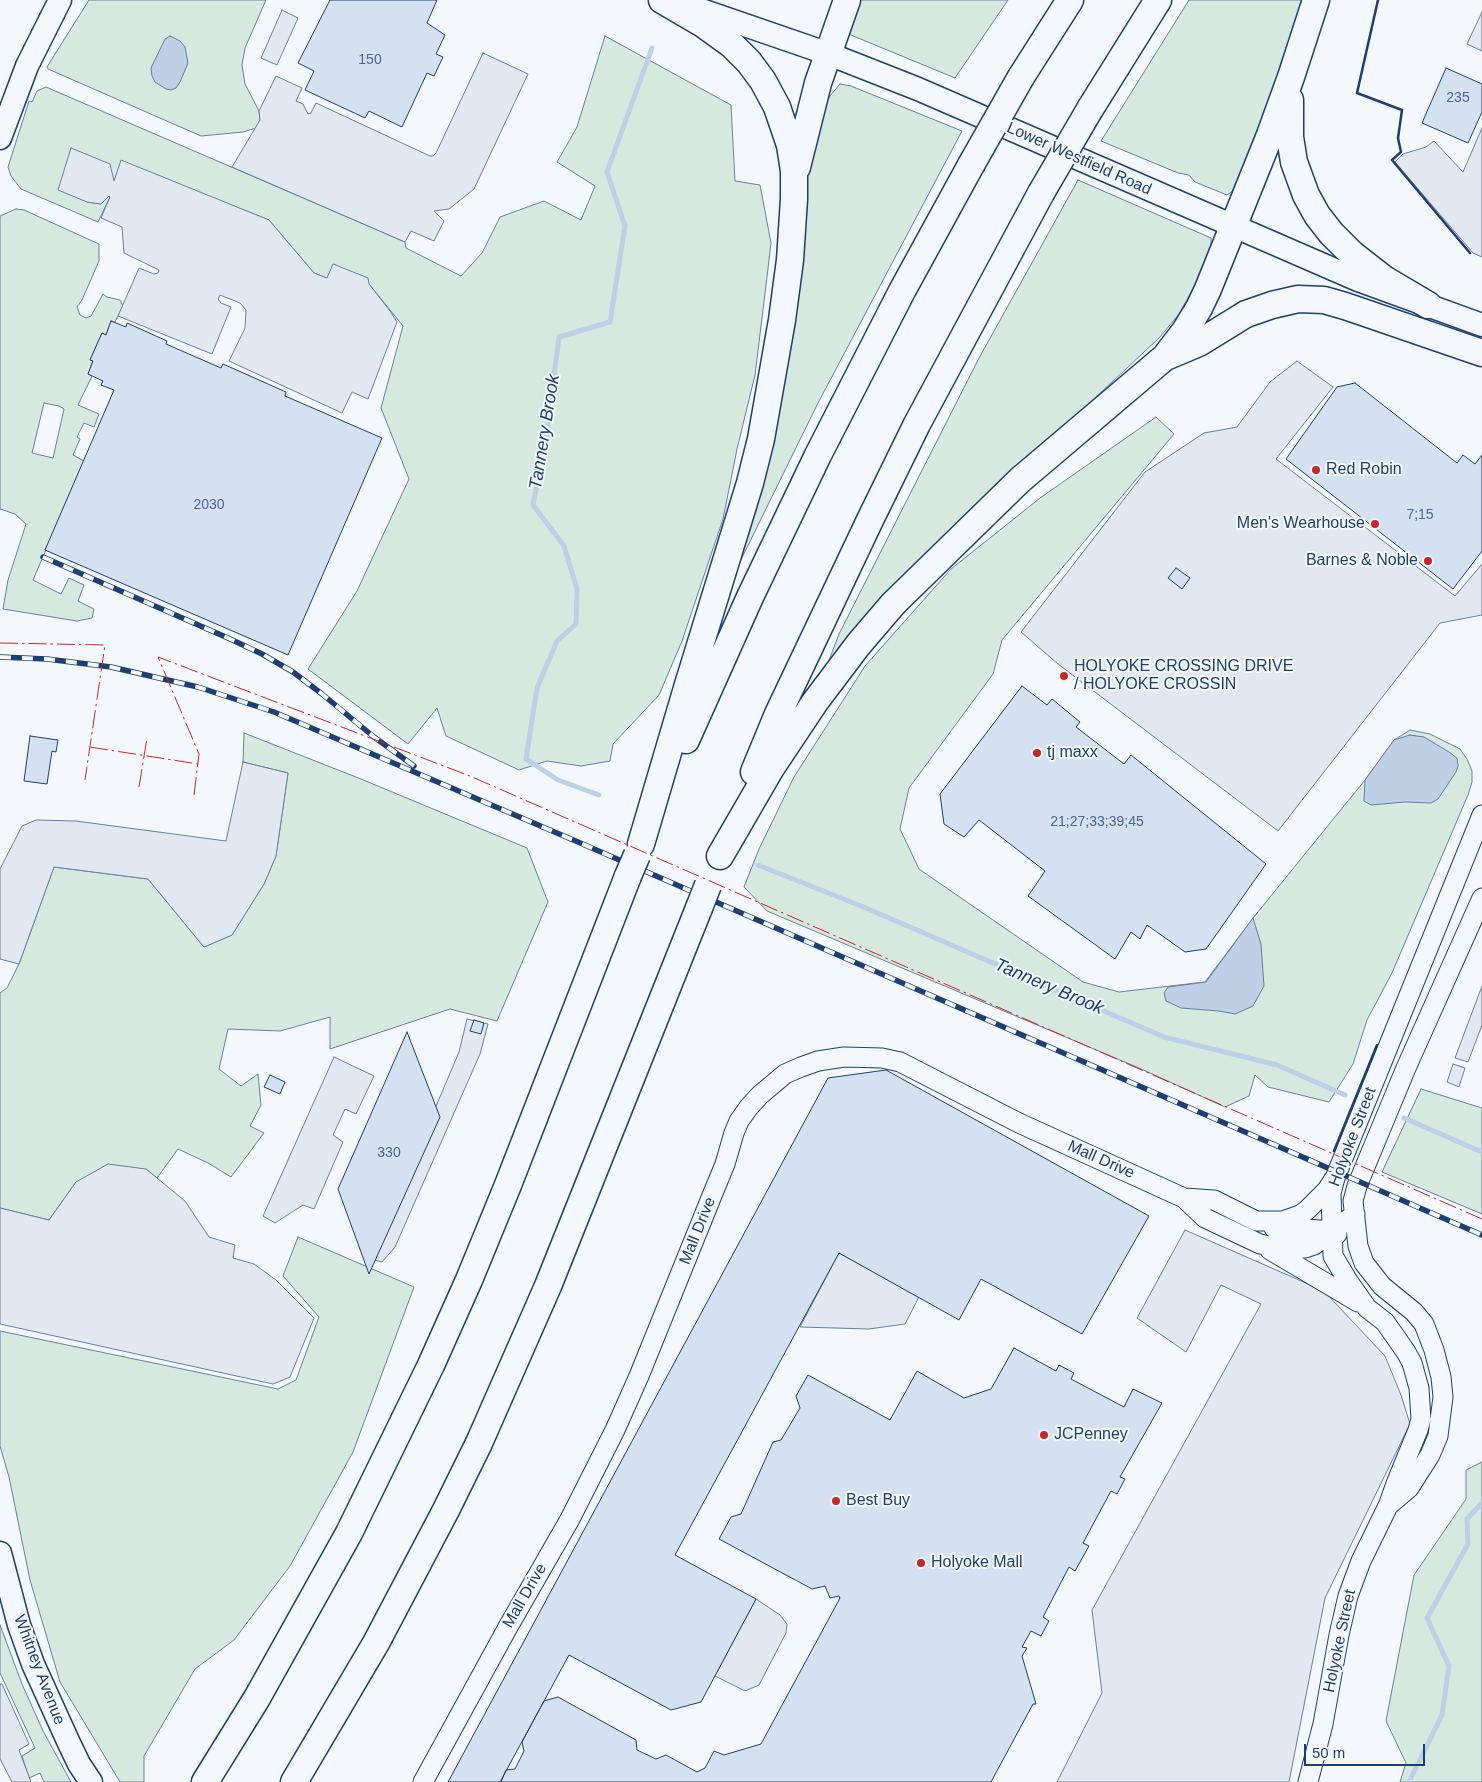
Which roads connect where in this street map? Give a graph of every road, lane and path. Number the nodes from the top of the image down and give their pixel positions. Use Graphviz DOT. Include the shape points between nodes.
graph roads {
  1 [pos="60,0"];
  2 [pos="662,0"];
  3 [pos="674,0"];
  4 [pos="847,0"];
  5 [pos="1070,0"];
  6 [pos="1158,0"];
  7 [pos="1316,0"];
  8 [pos="828,54"];
  9 [pos="1292,77"];
  10 [pos="0,138"];
  11 [pos="794,185"];
  12 [pos="1232,227"];
  13 [pos="1428,306"];
  14 [pos="1482,325"];
  15 [pos="1482,353"];
  16 [pos="1166,357"];
  17 [pos="1482,815"];
  18 [pos="720,856"];
  19 [pos="635,859"];
  20 [pos="1482,898"];
  21 [pos="1335,1178"];
  22 [pos="1184,1198"];
  23 [pos="1354,1214"];
  24 [pos="1256,1221"];
  25 [pos="1332,1231"];
  26 [pos="1260,1244"];
  27 [pos="1358,1246"];
  28 [pos="1368,1308"];
  29 [pos="1388,1506"];
  30 [pos="0,1553"];
  31 [pos="91,1782"];
  32 [pos="205,1782"];
  33 [pos="294,1782"];
  34 [pos="423,1782"];
  35 [pos="1308,1782"];
  1 -- 10 [label="main road" via="27,66"];
  2 -- 11 [label="highway" via="722,38 757,71 771,94 786,133 793,158"];
  3 -- 8 [label="main road, Lower Westfield Road"];
  4 -- 8 [label="highway"];
  5 -- 19 [label="highway, bridge" via="971,165 860,373 786,521 696,716"];
  6 -- 18 [label="highway, bridge" via="1041,193 922,415 778,714"];
  7 -- 9 [label="highway"];
  8 -- 11 [label="highway" via="813,99"];
  8 -- 12 [label="main road, Lower Westfield Road" via="926,93"];
  9 -- 12 [label="highway"];
  9 -- 13 [label="highway" via="1289,117 1292,150 1306,195 1330,233 1352,254 1384,279"];
  11 -- 19 [label="highway" via="784,305 752,474"];
  12 -- 13 [label="main road, Lower Westfield Road"];
  12 -- 16 [label="highway" via="1199,308"];
  13 -- 14 [label="main road, Lower Westfield Road"];
  15 -- 16 [label="highway" via="1345,306 1324,300 1298,299 1246,314 1199,343"];
  16 -- 18 [label="highway" via="1020,480 893,604 810,709"];
  17 -- 21 [label="street, Holyoke Street"];
  18 -- 33 [label="highway" via="548,1286 483,1434 385,1627"];
  19 -- 32 [label="highway" via="508,1185 431,1365 349,1533 262,1690"];
  20 -- 23 [label="street, Holyoke Street" via="1357,1186"];
  21 -- 24 [label="street, Mall Drive" via="1300,1215 1283,1221"];
  21 -- 25 [label="street, Holyoke Street" via="1331,1192"];
  22 -- 24 [label="street, Mall Drive" via="1214,1200"];
  22 -- 26 [label="street, Mall Drive" via="1205,1218"];
  22 -- 34 [label="street, Mall Drive" via="1019,1123 900,1062 844,1057 818,1060 779,1079 749,1107 734,1132 721,1172 615,1430 570,1519"];
  23 -- 25 [label="street, Mall Drive"];
  23 -- 27 [label="street, Holyoke Street"];
  24 -- 25 [label="street" via="1280,1230"];
  25 -- 26 [label="street, Mall Drive" via="1305,1248 1284,1249"];
  25 -- 27 [label="street"];
  25 -- 28 [label="street, Holyoke Street" via="1333,1256"];
  26 -- 28 [label="street"];
  27 -- 29 [label="street, Holyoke Street" via="1364,1263 1382,1286 1424,1324 1441,1377 1443,1397 1438,1436 1409,1488"];
  28 -- 29 [label="street, Holyoke Street" via="1397,1337 1412,1363 1419,1388 1421,1419"];
  29 -- 35 [label="street, Holyoke Street" via="1348,1596"];
  30 -- 31 [label="main road, Whitney Avenue" via="33,1664 64,1734"];
}
